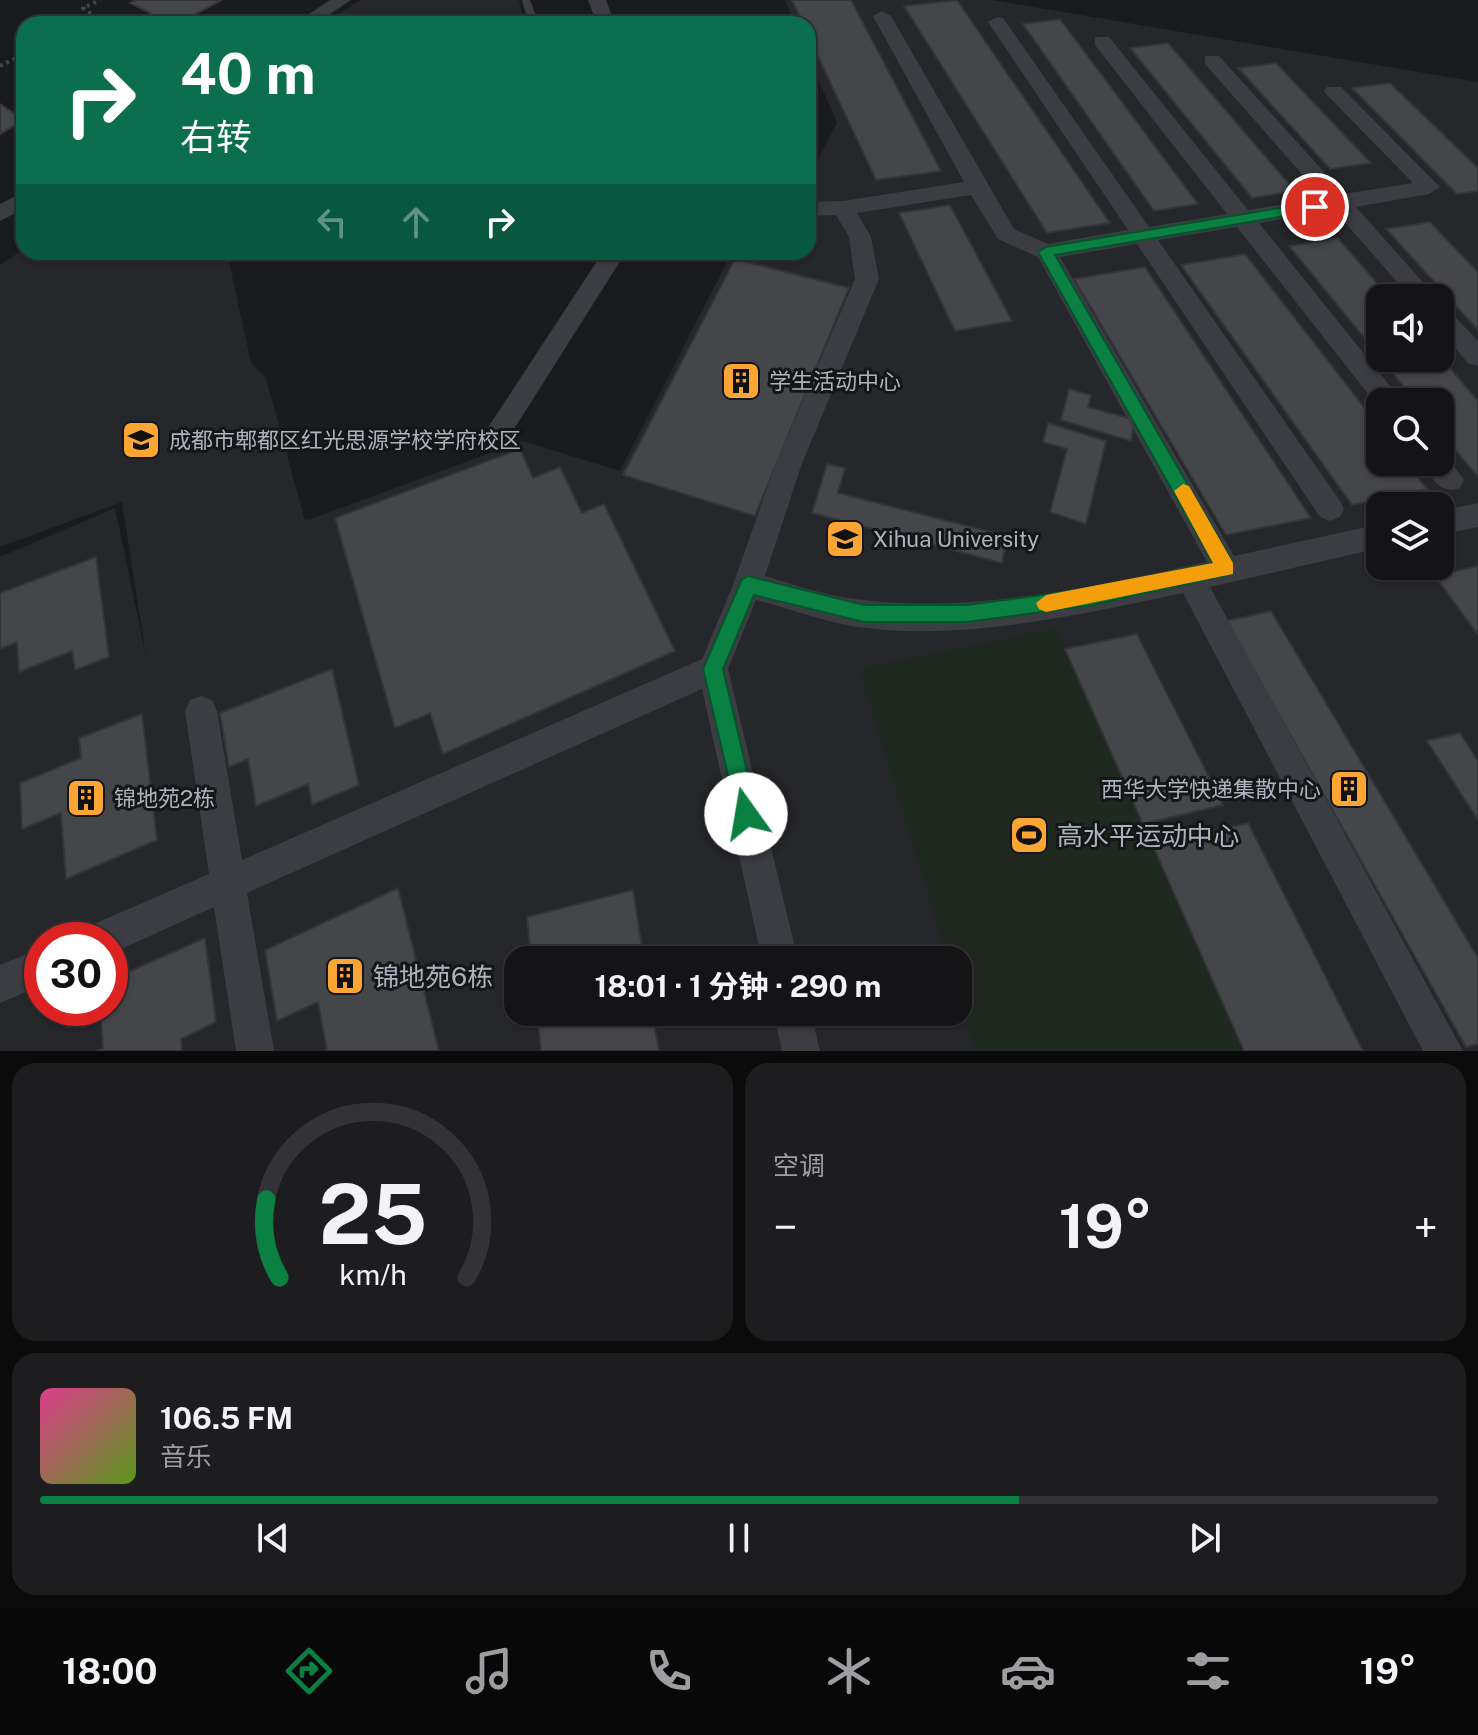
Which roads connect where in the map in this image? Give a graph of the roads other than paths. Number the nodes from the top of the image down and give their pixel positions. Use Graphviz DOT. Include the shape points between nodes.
graph roads {
  1 [pos="342,0"];
  2 [pos="316,16"];
  3 [pos="882,16"];
  4 [pos="997,22"];
  5 [pos="1102,41"];
  6 [pos="1212,60"];
  7 [pos="1334,91"];
  8 [pos="977,187"];
  9 [pos="1339,203"];
  10 [pos="843,208"];
  11 [pos="816,209"];
  12 [pos="1243,219"];
  13 [pos="1143,236"];
  14 [pos="1046,252"];
  15 [pos="610,260"];
  16 [pos="1412,284"];
  17 [pos="1454,330"];
  18 [pos="1478,357"];
  19 [pos="1377,388"];
  20 [pos="498,433"];
  21 [pos="1330,509"];
  22 [pos="1478,515"];
  23 [pos="1454,520"];
  24 [pos="1366,539"];
  25 [pos="1226,568"];
  26 [pos="1189,576"];
  27 [pos="748,585"];
  28 [pos="713,669"];
  29 [pos="201,711"];
  30 [pos="230,883"];
  31 [pos="128,928"];
  32 [pos="777,946"];
  33 [pos="24,974"];
  34 [pos="0,984"];
  35 [pos="795,1026"];
  36 [pos="255,1051"];
  37 [pos="801,1051"];
  38 [pos="1444,1051"];
  1 -- 2 [label="street"];
  3 -- 8 [label="street"];
  4 -- 13 [label="street"];
  5 -- 12 [label="street"];
  6 -- 9 [label="street"];
  7 -- 9 [label="street" via="1429,187"];
  8 -- 10 [label="street"];
  8 -- 14 [label="street" via="1006,234"];
  9 -- 12 [label="street"];
  9 -- 16 [label="street"];
  10 -- 11 [label="street"];
  10 -- 27 [label="street" via="860,237 867,279 788,466"];
  12 -- 13 [label="street"];
  12 -- 19 [label="street"];
  13 -- 14 [label="street"];
  13 -- 21 [label="street"];
  14 -- 25 [label="street"];
  15 -- 20 [label="street"];
  17 -- 18 [label="street"];
  22 -- 23 [label="street"];
  24 -- 25 [label="street"];
  25 -- 26 [label="street"];
  26 -- 27 [label="street" via="1087,598 967,613 864,614"];
  26 -- 38 [label="street"];
  27 -- 28 [label="street"];
  28 -- 30 [label="street"];
  28 -- 32 [label="street"];
  29 -- 30 [label="street"];
  30 -- 31 [label="street"];
  30 -- 36 [label="street"];
  33 -- 34 [label="street"];
  35 -- 37 [label="street"];
}
